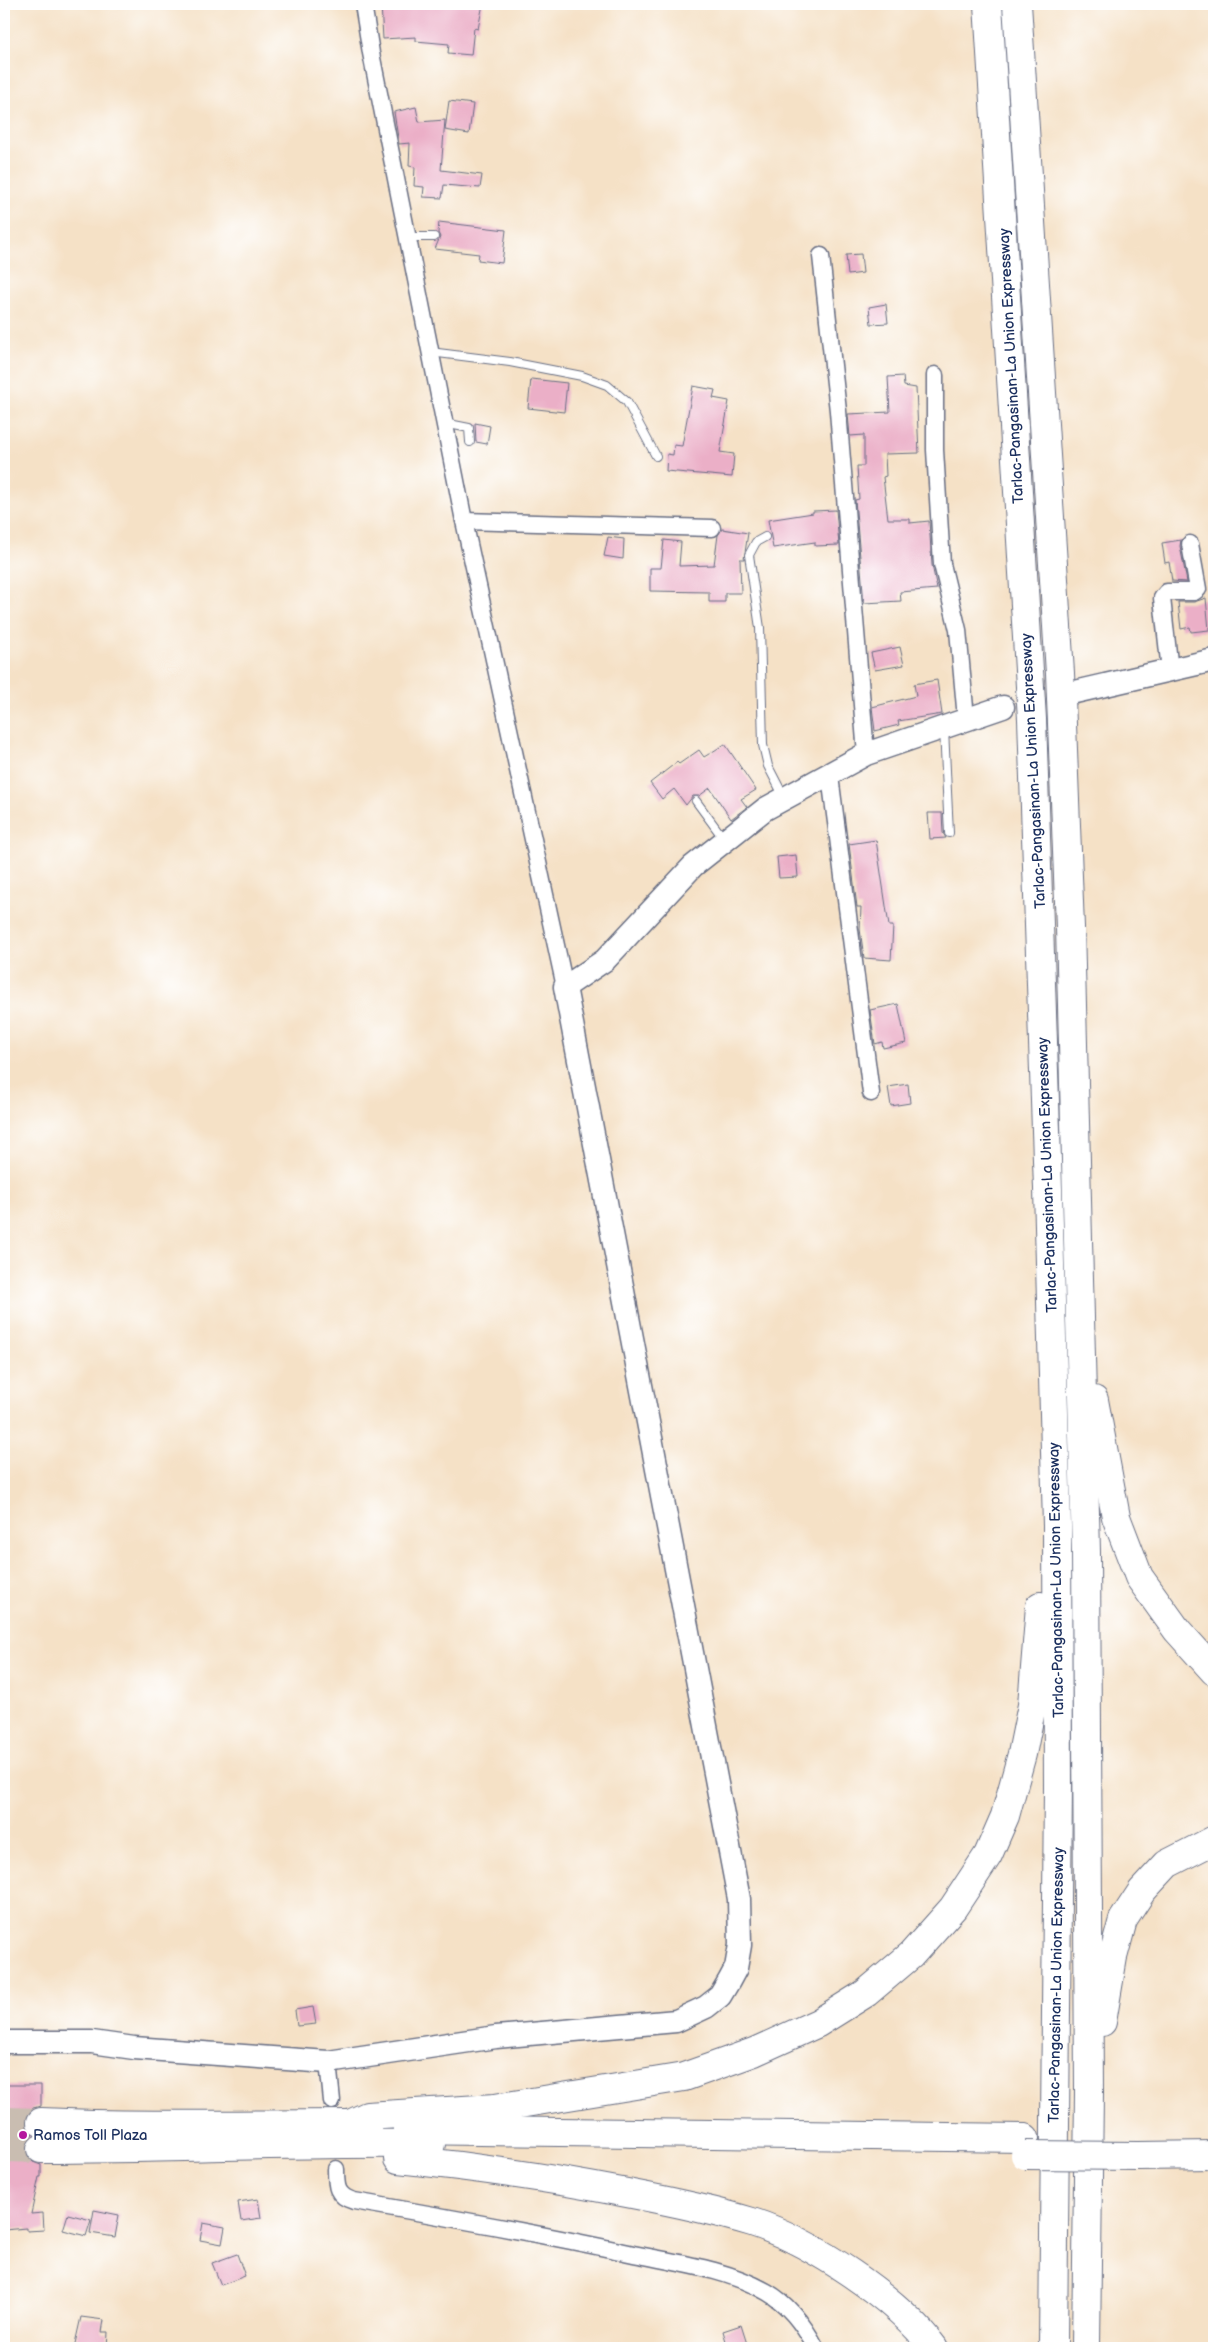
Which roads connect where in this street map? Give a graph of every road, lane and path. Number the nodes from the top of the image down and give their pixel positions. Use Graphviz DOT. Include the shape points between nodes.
graph roads {
  1 [pos="363,4"];
  2 [pos="988,4"];
  3 [pos="1017,4"];
  4 [pos="406,237"];
  5 [pos="434,237"];
  6 [pos="821,256"];
  7 [pos="430,352"];
  8 [pos="934,375"];
  9 [pos="444,424"];
  10 [pos="470,442"];
  11 [pos="656,456"];
  12 [pos="464,521"];
  13 [pos="712,528"];
  14 [pos="765,537"];
  15 [pos="1190,544"];
  16 [pos="1214,660"];
  17 [pos="1170,670"];
  18 [pos="1075,692"];
  19 [pos="1003,707"];
  20 [pos="966,719"];
  21 [pos="944,727"];
  22 [pos="866,754"];
  23 [pos="830,776"];
  24 [pos="785,799"];
  25 [pos="696,802"];
  26 [pos="949,833"];
  27 [pos="725,841"];
  28 [pos="564,987"];
  29 [pos="871,1093"];
  30 [pos="1079,1353"];
  31 [pos="1057,1526"];
  32 [pos="1214,1671"];
  33 [pos="1214,1840"];
  34 [pos="4,2042"];
  35 [pos="328,2062"];
  36 [pos="1089,2092"];
  37 [pos="332,2100"];
  38 [pos="41,2122"];
  39 [pos="1214,2136"];
  40 [pos="343,2146"];
  41 [pos="1138,2147"];
  42 [pos="41,2148"];
  43 [pos="1214,2155"];
  44 [pos="816,2348"];
  45 [pos="934,2348"];
  46 [pos="1053,2348"];
  47 [pos="1086,2348"];
  1 -- 4 [label="street"];
  2 -- 31 [label="highway, Tarlac-Pangasinan-La Union Expressway" via="1032,729"];
  3 -- 30 [label="highway, Tarlac-Pangasinan-La Union Expressway" via="1060,673 1070,927"];
  4 -- 5 [label="lane"];
  4 -- 7 [label="street"];
  6 -- 22 [label="street" via="838,411"];
  7 -- 9 [label="street"];
  7 -- 11 [label="lane" via="510,362 582,376 607,385 627,402"];
  8 -- 20 [label="street" via="942,564 958,630"];
  9 -- 10 [label="lane" via="469,428"];
  9 -- 12 [label="street"];
  12 -- 13 [label="street"];
  12 -- 28 [label="street"];
  14 -- 24 [label="lane" via="756,542 749,556 760,628 763,745 768,766"];
  15 -- 17 [label="street" via="1198,589 1194,592 1167,592 1162,598"];
  16 -- 17 [label="street"];
  17 -- 18 [label="street"];
  19 -- 20 [label="street"];
  20 -- 21 [label="street"];
  21 -- 22 [label="street"];
  21 -- 26 [label="lane"];
  22 -- 23 [label="street"];
  23 -- 24 [label="street"];
  23 -- 29 [label="street"];
  24 -- 27 [label="street" via="766,809"];
  25 -- 27 [label="lane"];
  27 -- 28 [label="street" via="693,866 605,960"];
  28 -- 35 [label="street" via="739,1899 740,1945 736,1968 720,1996 706,2007 676,2021 496,2037"];
  30 -- 32 [label="highway" via="1092,1386 1116,1517 1139,1577 1177,1630"];
  30 -- 36 [label="highway, Tarlac-Pangasinan-La Union Expressway" via="1086,1552"];
  31 -- 40 [label="highway" via="1042,1559 1032,1705 1005,1816 988,1855 953,1908 911,1955 866,1993 818,2023 754,2052 684,2077 495,2108 367,2116"];
  31 -- 46 [label="highway, Tarlac-Pangasinan-La Union Expressway"];
  33 -- 36 [label="highway" via="1167,1864 1142,1891 1123,1920 1113,1957"];
  34 -- 35 [label="street" via="92,2042"];
  35 -- 37 [label="street"];
  36 -- 47 [label="highway, Tarlac-Pangasinan-La Union Expressway"];
  38 -- 40 [label="highway" via="113,2126 198,2123"];
  39 -- 41 [label="highway"];
  40 -- 41 [label="highway, bridge" via="372,2143"];
  40 -- 42 [label="highway"];
  40 -- 44 [label="street" via="338,2191 342,2196 354,2201 557,2237 732,2274 769,2293 789,2310"];
  40 -- 45 [label="highway" via="370,2156 563,2181 663,2200 753,2222 817,2250 887,2300"];
  41 -- 43 [label="highway"];
}
